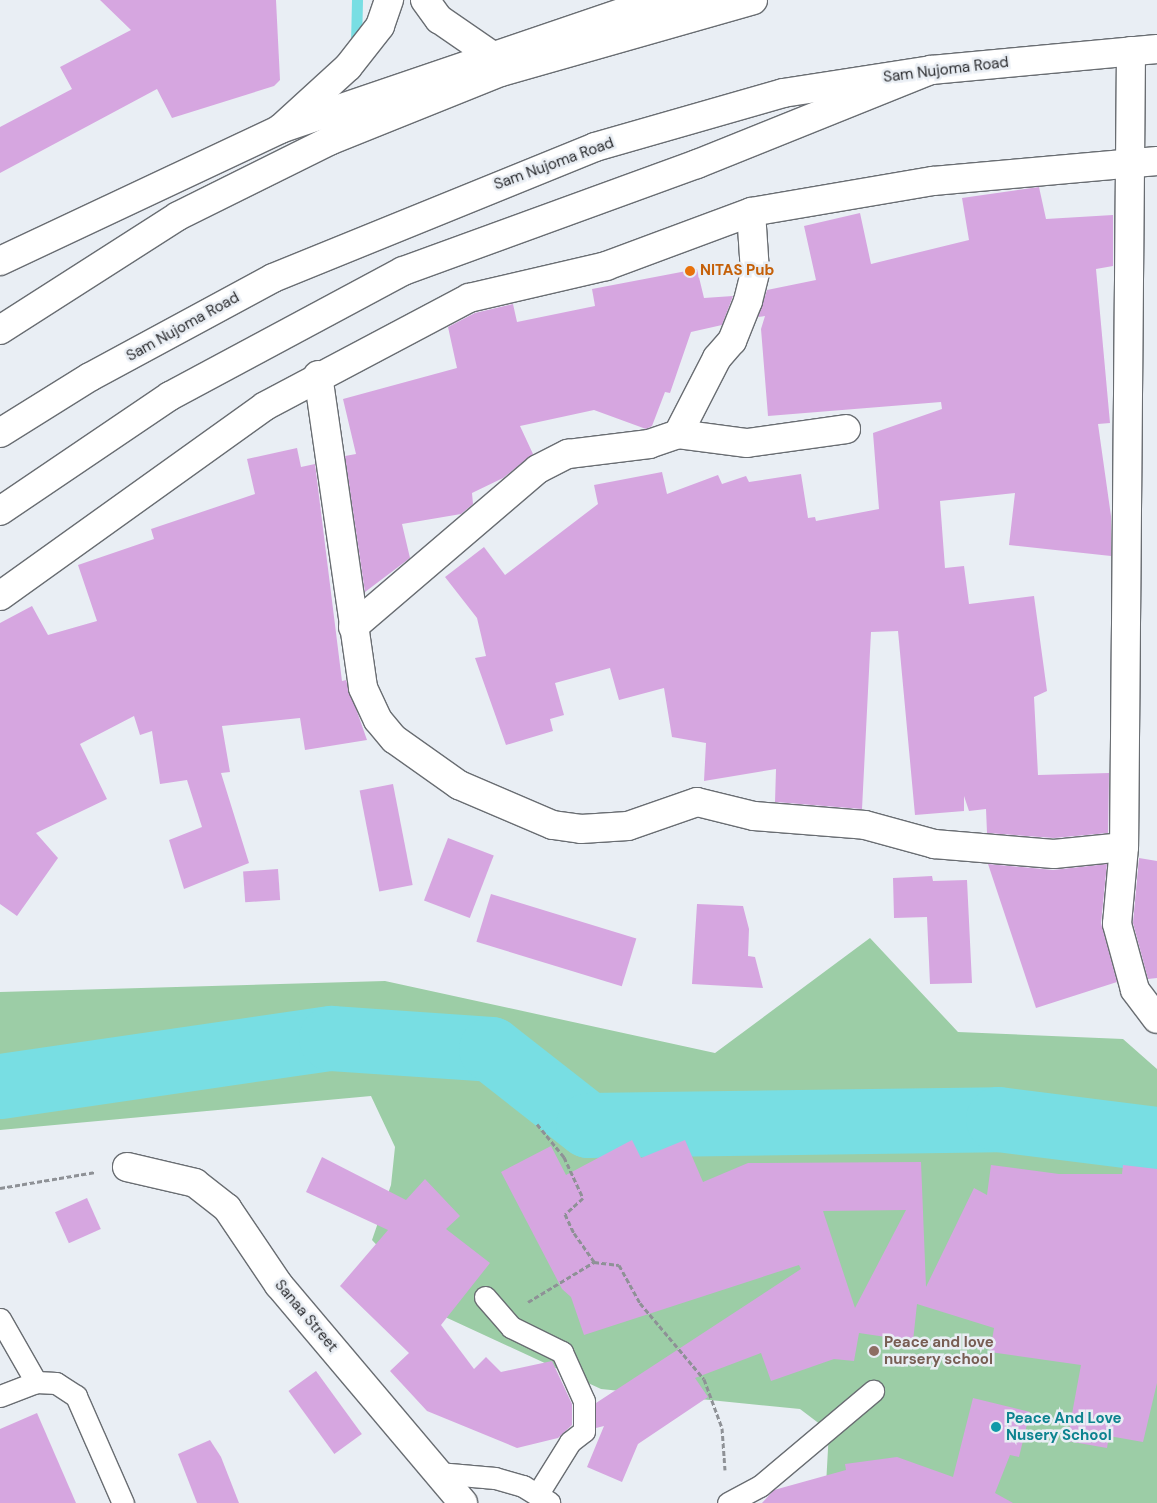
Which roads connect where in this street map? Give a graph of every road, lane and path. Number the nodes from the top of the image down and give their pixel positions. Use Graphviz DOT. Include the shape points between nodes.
graph roads {
  1 [pos="390,0"];
  2 [pos="425,0"];
  3 [pos="717,0"];
  4 [pos="753,0"];
  5 [pos="1144,50"];
  6 [pos="494,57"];
  7 [pos="931,70"];
  8 [pos="280,129"];
  9 [pos="1144,161"];
  10 [pos="751,212"];
  11 [pos="0,261"];
  12 [pos="0,330"];
  13 [pos="318,375"];
  14 [pos="846,429"];
  15 [pos="0,433"];
  16 [pos="678,434"];
  17 [pos="0,511"];
  18 [pos="0,596"];
  19 [pos="353,627"];
  20 [pos="1124,848"];
  21 [pos="1157,1018"];
  22 [pos="537,1124"];
  23 [pos="127,1167"];
  24 [pos="0,1188"];
  25 [pos="594,1262"];
  26 [pos="485,1297"];
  27 [pos="503,1317"];
  28 [pos="0,1319"];
  29 [pos="36,1382"];
  30 [pos="874,1391"];
  31 [pos="0,1396"];
  32 [pos="438,1473"];
  33 [pos="544,1499"];
  34 [pos="123,1503"];
  35 [pos="463,1503"];
  36 [pos="728,1503"];
  1 -- 8 [label="main road" via="380,26 348,67"];
  2 -- 6 [label="main road" via="439,19"];
  3 -- 6 [label="main road" via="626,11"];
  4 -- 12 [label="main road" via="500,72 329,141 178,216 40,301"];
  5 -- 7 [label="main road, Sam Nujoma Road"];
  5 -- 9 [label="main road"];
  6 -- 8 [label="main road"];
  7 -- 15 [label="main road, Sam Nujoma Road" via="783,93 595,147 273,278 90,378"];
  7 -- 17 [label="main road" via="697,164 403,271 170,396"];
  8 -- 11 [label="main road"];
  9 -- 10 [label="main road" via="933,181"];
  9 -- 20 [label="main road"];
  10 -- 13 [label="main road" via="606,266 470,298"];
  10 -- 16 [label="main road" via="755,272 748,301 732,341 717,358"];
  13 -- 18 [label="main road" via="265,406"];
  13 -- 19 [label="main road"];
  14 -- 16 [label="main road" via="747,443"];
  16 -- 19 [label="main road" via="649,444 576,452 538,469"];
  19 -- 20 [label="main road" via="363,688 378,720 394,738 482,798 553,825 606,830 697,802 754,816 864,825 934,844 1054,854"];
  20 -- 21 [label="main road" via="1117,924 1134,990"];
  22 -- 25 [label="path" via="564,1157 583,1198 565,1214"];
  23 -- 24 [label="path"];
  23 -- 32 [label="main road, Sanaa Street" via="196,1183 227,1208 280,1286"];
  25 -- 27 [label="path"];
  25 -- 36 [label="path" via="619,1265 640,1303 704,1379 722,1428"];
  26 -- 27 [label="lane"];
  27 -- 33 [label="lane" via="511,1327 562,1352 584,1402 584,1431 570,1442"];
  28 -- 29 [label="lane"];
  29 -- 31 [label="lane"];
  29 -- 34 [label="lane" via="56,1383 76,1396"];
  30 -- 36 [label="lane" via="760,1486"];
  32 -- 33 [label="lane" via="494,1478 523,1486"];
  32 -- 35 [label="main road, Sanaa Street"];
}
